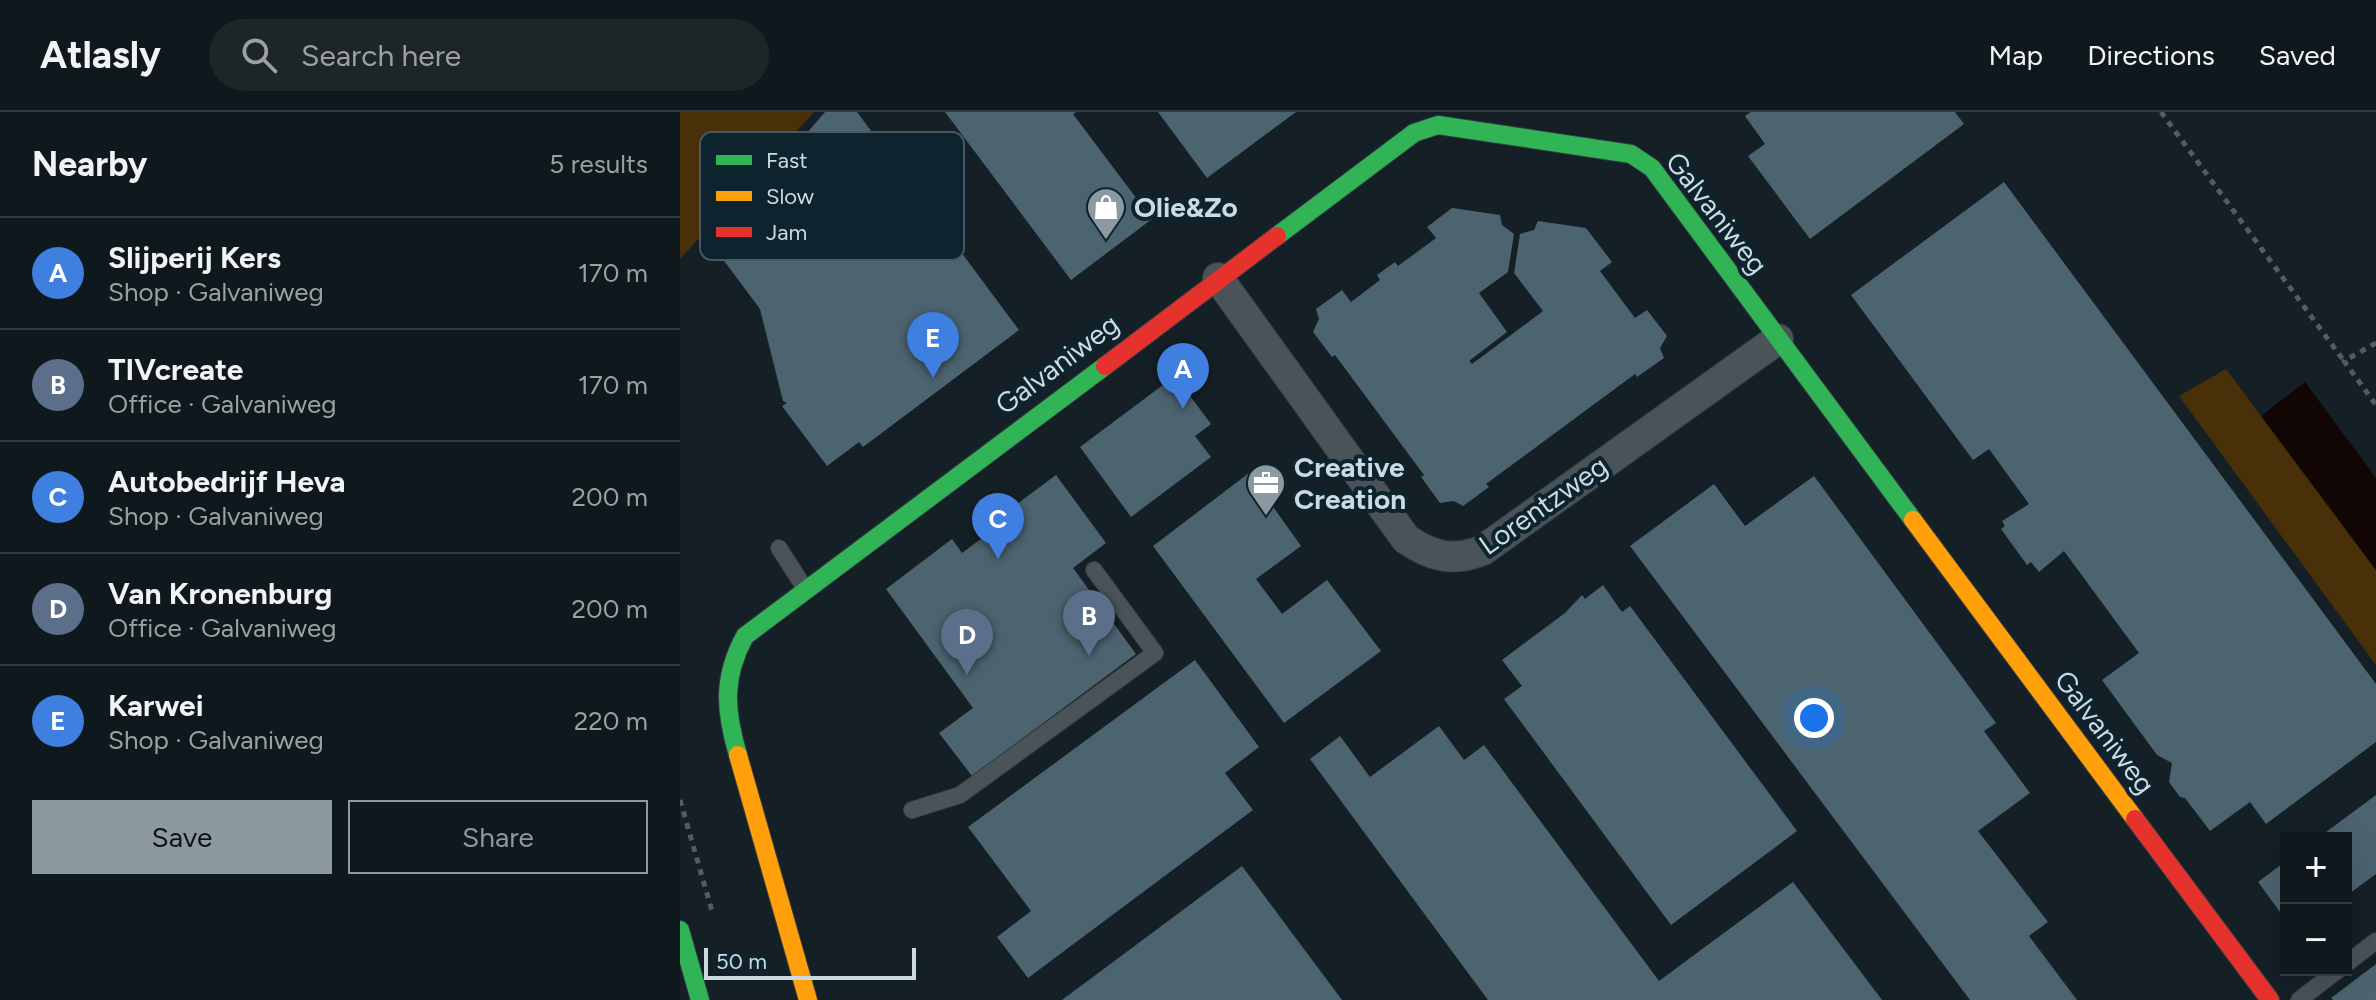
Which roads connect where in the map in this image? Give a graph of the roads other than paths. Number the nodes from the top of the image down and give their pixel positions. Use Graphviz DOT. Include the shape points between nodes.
graph roads {
  1 [pos="1218,278"];
  2 [pos="1778,339"];
  3 [pos="779,548"];
  4 [pos="1094,570"];
  5 [pos="805,589"];
  6 [pos="912,810"];
  7 [pos="680,930"];
  8 [pos="2376,941"];
  9 [pos="2352,959"];
  10 [pos="2330,976"];
  11 [pos="700,1000"];
  12 [pos="808,1000"];
  13 [pos="2270,1000"];
  14 [pos="2299,1000"];
  1 -- 2 [label="street, Galvaniweg" via="1414,133 1438,125 1631,154 1652,168"];
  1 -- 2 [label="street, Lorentzweg" via="1406,539 1445,558 1483,550"];
  1 -- 5 [label="street, Galvaniweg"];
  2 -- 13 [label="street, Galvaniweg"];
  3 -- 5 [label="lane"];
  4 -- 6 [label="lane" via="1155,653 960,795"];
  5 -- 12 [label="street, Galvaniweg" via="745,636 724,685 727,717"];
  7 -- 11 [label="street"];
  8 -- 9 [label="lane"];
  10 -- 14 [label="lane"];
}
